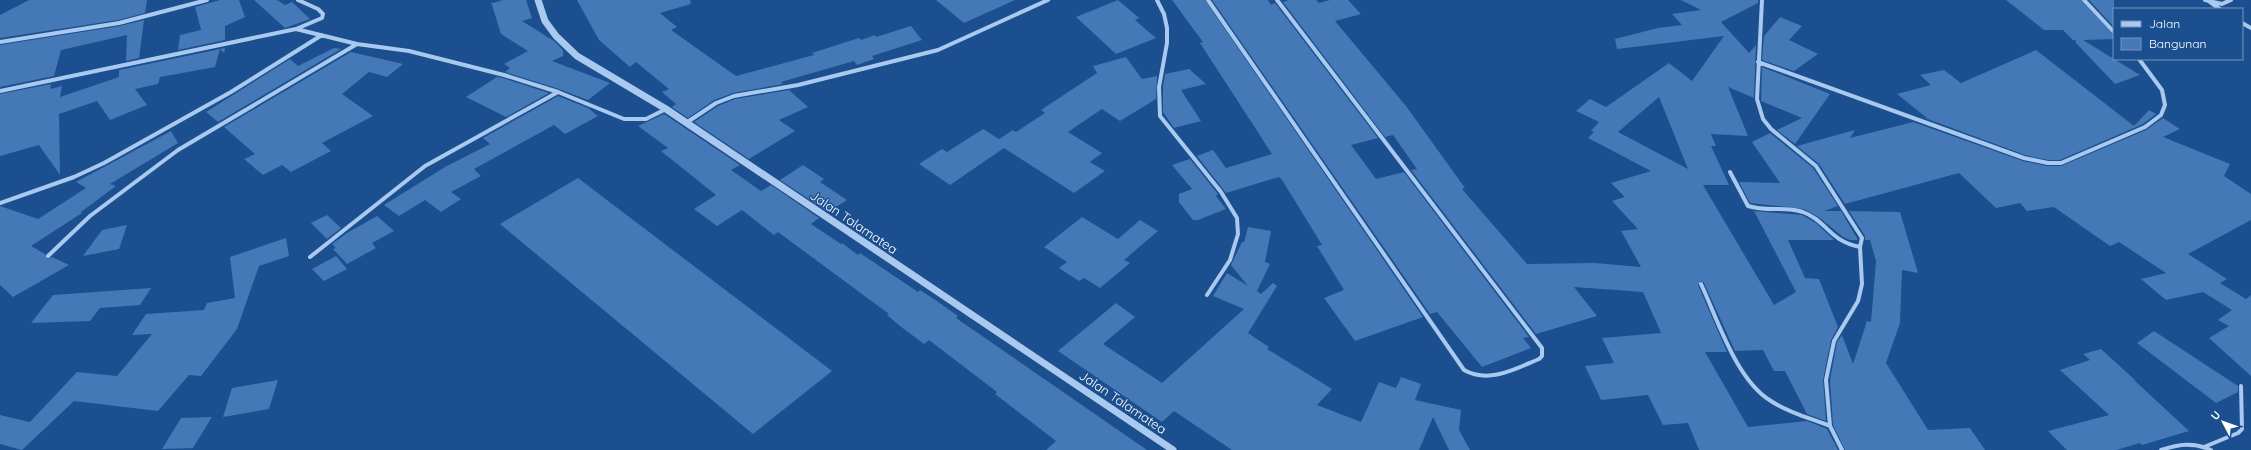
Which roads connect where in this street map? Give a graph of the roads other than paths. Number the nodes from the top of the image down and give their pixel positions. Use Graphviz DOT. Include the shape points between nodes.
graph roads {
  1 [pos="207,0"];
  2 [pos="298,0"];
  3 [pos="538,0"];
  4 [pos="1048,0"];
  5 [pos="1157,0"];
  6 [pos="1208,0"];
  7 [pos="1277,0"];
  8 [pos="1762,0"];
  9 [pos="2084,0"];
  10 [pos="2231,0"];
  11 [pos="2207,1"];
  12 [pos="2218,8"];
  13 [pos="296,29"];
  14 [pos="2113,31"];
  15 [pos="322,35"];
  16 [pos="0,42"];
  17 [pos="357,44"];
  18 [pos="2140,60"];
  19 [pos="1758,62"];
  20 [pos="0,91"];
  21 [pos="558,92"];
  22 [pos="666,109"];
  23 [pos="685,124"];
  24 [pos="1730,172"];
  25 [pos="0,203"];
  26 [pos="1860,247"];
  27 [pos="48,256"];
  28 [pos="310,257"];
  29 [pos="1701,284"];
  30 [pos="1207,295"];
  31 [pos="2241,386"];
  32 [pos="1830,426"];
  33 [pos="2204,447"];
  34 [pos="1173,450"];
  35 [pos="1842,450"];
  36 [pos="2161,450"];
  37 [pos="2210,450"];
  1 -- 16 [label="street" via="119,23"];
  2 -- 13 [label="street" via="323,14 319,20"];
  3 -- 22 [label="street, Jalan Talamatea" via="545,21 577,56"];
  4 -- 23 [label="street" via="938,50 798,85 734,96 716,103"];
  5 -- 30 [label="street" via="1169,33 1157,104 1160,116 1221,192 1238,218 1238,234 1230,260"];
  6 -- 7 [label="street" via="1464,370 1471,375 1486,378 1538,359 1542,356 1542,348"];
  8 -- 19 [label="street"];
  9 -- 14 [label="street"];
  10 -- 11 [label="street" via="2222,4"];
  11 -- 12 [label="street"];
  13 -- 15 [label="street"];
  13 -- 20 [label="street"];
  15 -- 17 [label="street"];
  15 -- 25 [label="street" via="231,92 104,163 74,177"];
  17 -- 21 [label="street" via="409,51 504,75"];
  17 -- 27 [label="street" via="178,150 90,216"];
  18 -- 19 [label="street" via="2162,90 2165,105 2161,115 2145,127 2061,163 2024,158"];
  19 -- 26 [label="street" via="1757,98 1763,119 1771,129 1816,166 1862,238"];
  21 -- 22 [label="street" via="624,119 647,118"];
  21 -- 28 [label="street" via="424,166"];
  22 -- 23 [label="street, Jalan Talamatea"];
  23 -- 34 [label="street, Jalan Talamatea"];
  24 -- 26 [label="street" via="1748,206 1757,210 1808,214 1836,239 1848,246"];
  26 -- 32 [label="street" via="1862,284 1858,301 1834,341 1826,380"];
  29 -- 32 [label="street" via="1750,382 1763,396 1781,407"];
  31 -- 33 [label="street" via="2242,429 2238,434"];
  32 -- 35 [label="street"];
  33 -- 36 [label="street" via="2183,442"];
  33 -- 37 [label="street"];
}
